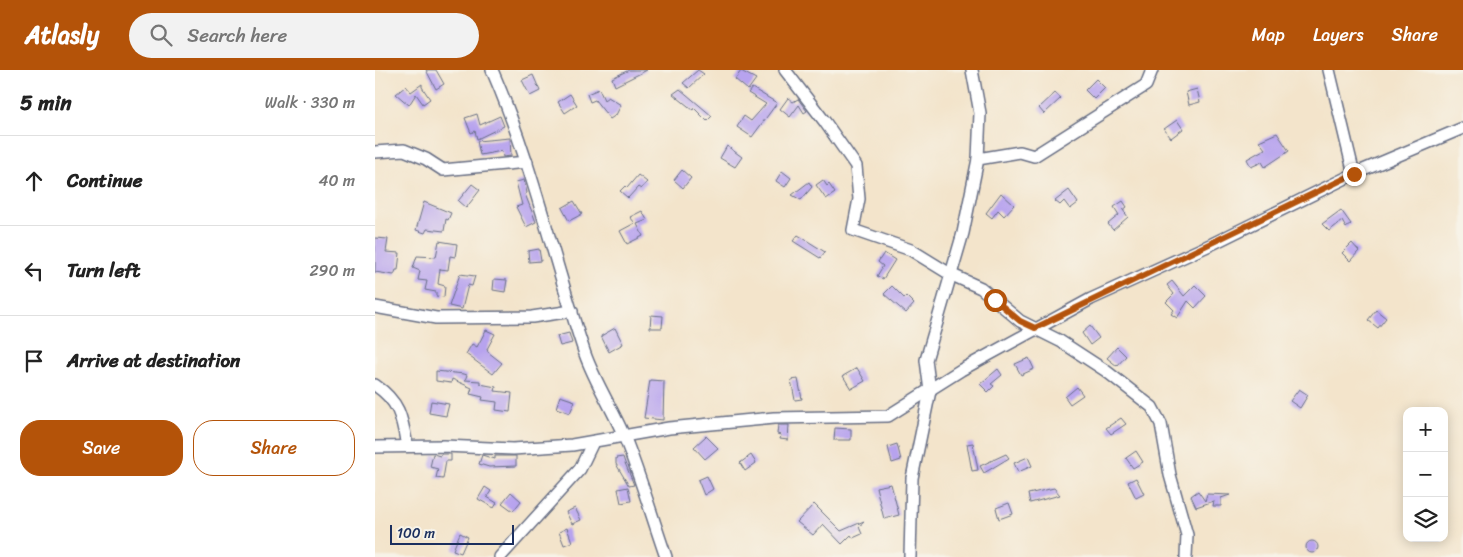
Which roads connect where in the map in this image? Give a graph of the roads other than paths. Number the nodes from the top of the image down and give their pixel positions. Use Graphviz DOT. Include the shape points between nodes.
graph roads {
  1 [pos="492,70"];
  2 [pos="785,70"];
  3 [pos="972,70"];
  4 [pos="1152,70"];
  5 [pos="1329,70"];
  6 [pos="1463,128"];
  7 [pos="375,152"];
  8 [pos="978,159"];
  9 [pos="527,162"];
  10 [pos="1354,174"];
  11 [pos="950,274"];
  12 [pos="375,307"];
  13 [pos="572,311"];
  14 [pos="1035,328"];
  15 [pos="375,386"];
  16 [pos="929,391"];
  17 [pos="624,436"];
  18 [pos="593,442"];
  19 [pos="407,446"];
  20 [pos="375,447"];
  21 [pos="500,557"];
  22 [pos="666,557"];
  23 [pos="910,557"];
  24 [pos="1186,557"];
  1 -- 9 [label="street"];
  2 -- 11 [label="street" via="856,166 859,199 853,230 911,250"];
  3 -- 8 [label="street" via="980,113"];
  4 -- 8 [label="street" via="1146,85 1034,156 1020,152"];
  5 -- 10 [label="street"];
  6 -- 10 [label="street"];
  7 -- 9 [label="street" via="404,150 443,170"];
  8 -- 11 [label="street" via="965,224"];
  9 -- 13 [label="street"];
  10 -- 14 [label="street"];
  11 -- 14 [label="street" via="981,288 1020,321"];
  11 -- 16 [label="street" via="926,360"];
  12 -- 13 [label="street" via="436,318 531,318"];
  13 -- 17 [label="street" via="586,356"];
  14 -- 16 [label="street"];
  14 -- 24 [label="street" via="1106,371 1139,396 1158,416 1187,535"];
  15 -- 19 [label="street" via="390,395 401,414"];
  16 -- 17 [label="street" via="888,416 774,418 669,428"];
  16 -- 23 [label="street" via="912,478"];
  17 -- 18 [label="street"];
  17 -- 22 [label="street"];
  18 -- 19 [label="street" via="513,449"];
  18 -- 21 [label="street" via="580,468"];
  19 -- 20 [label="street"];
}
